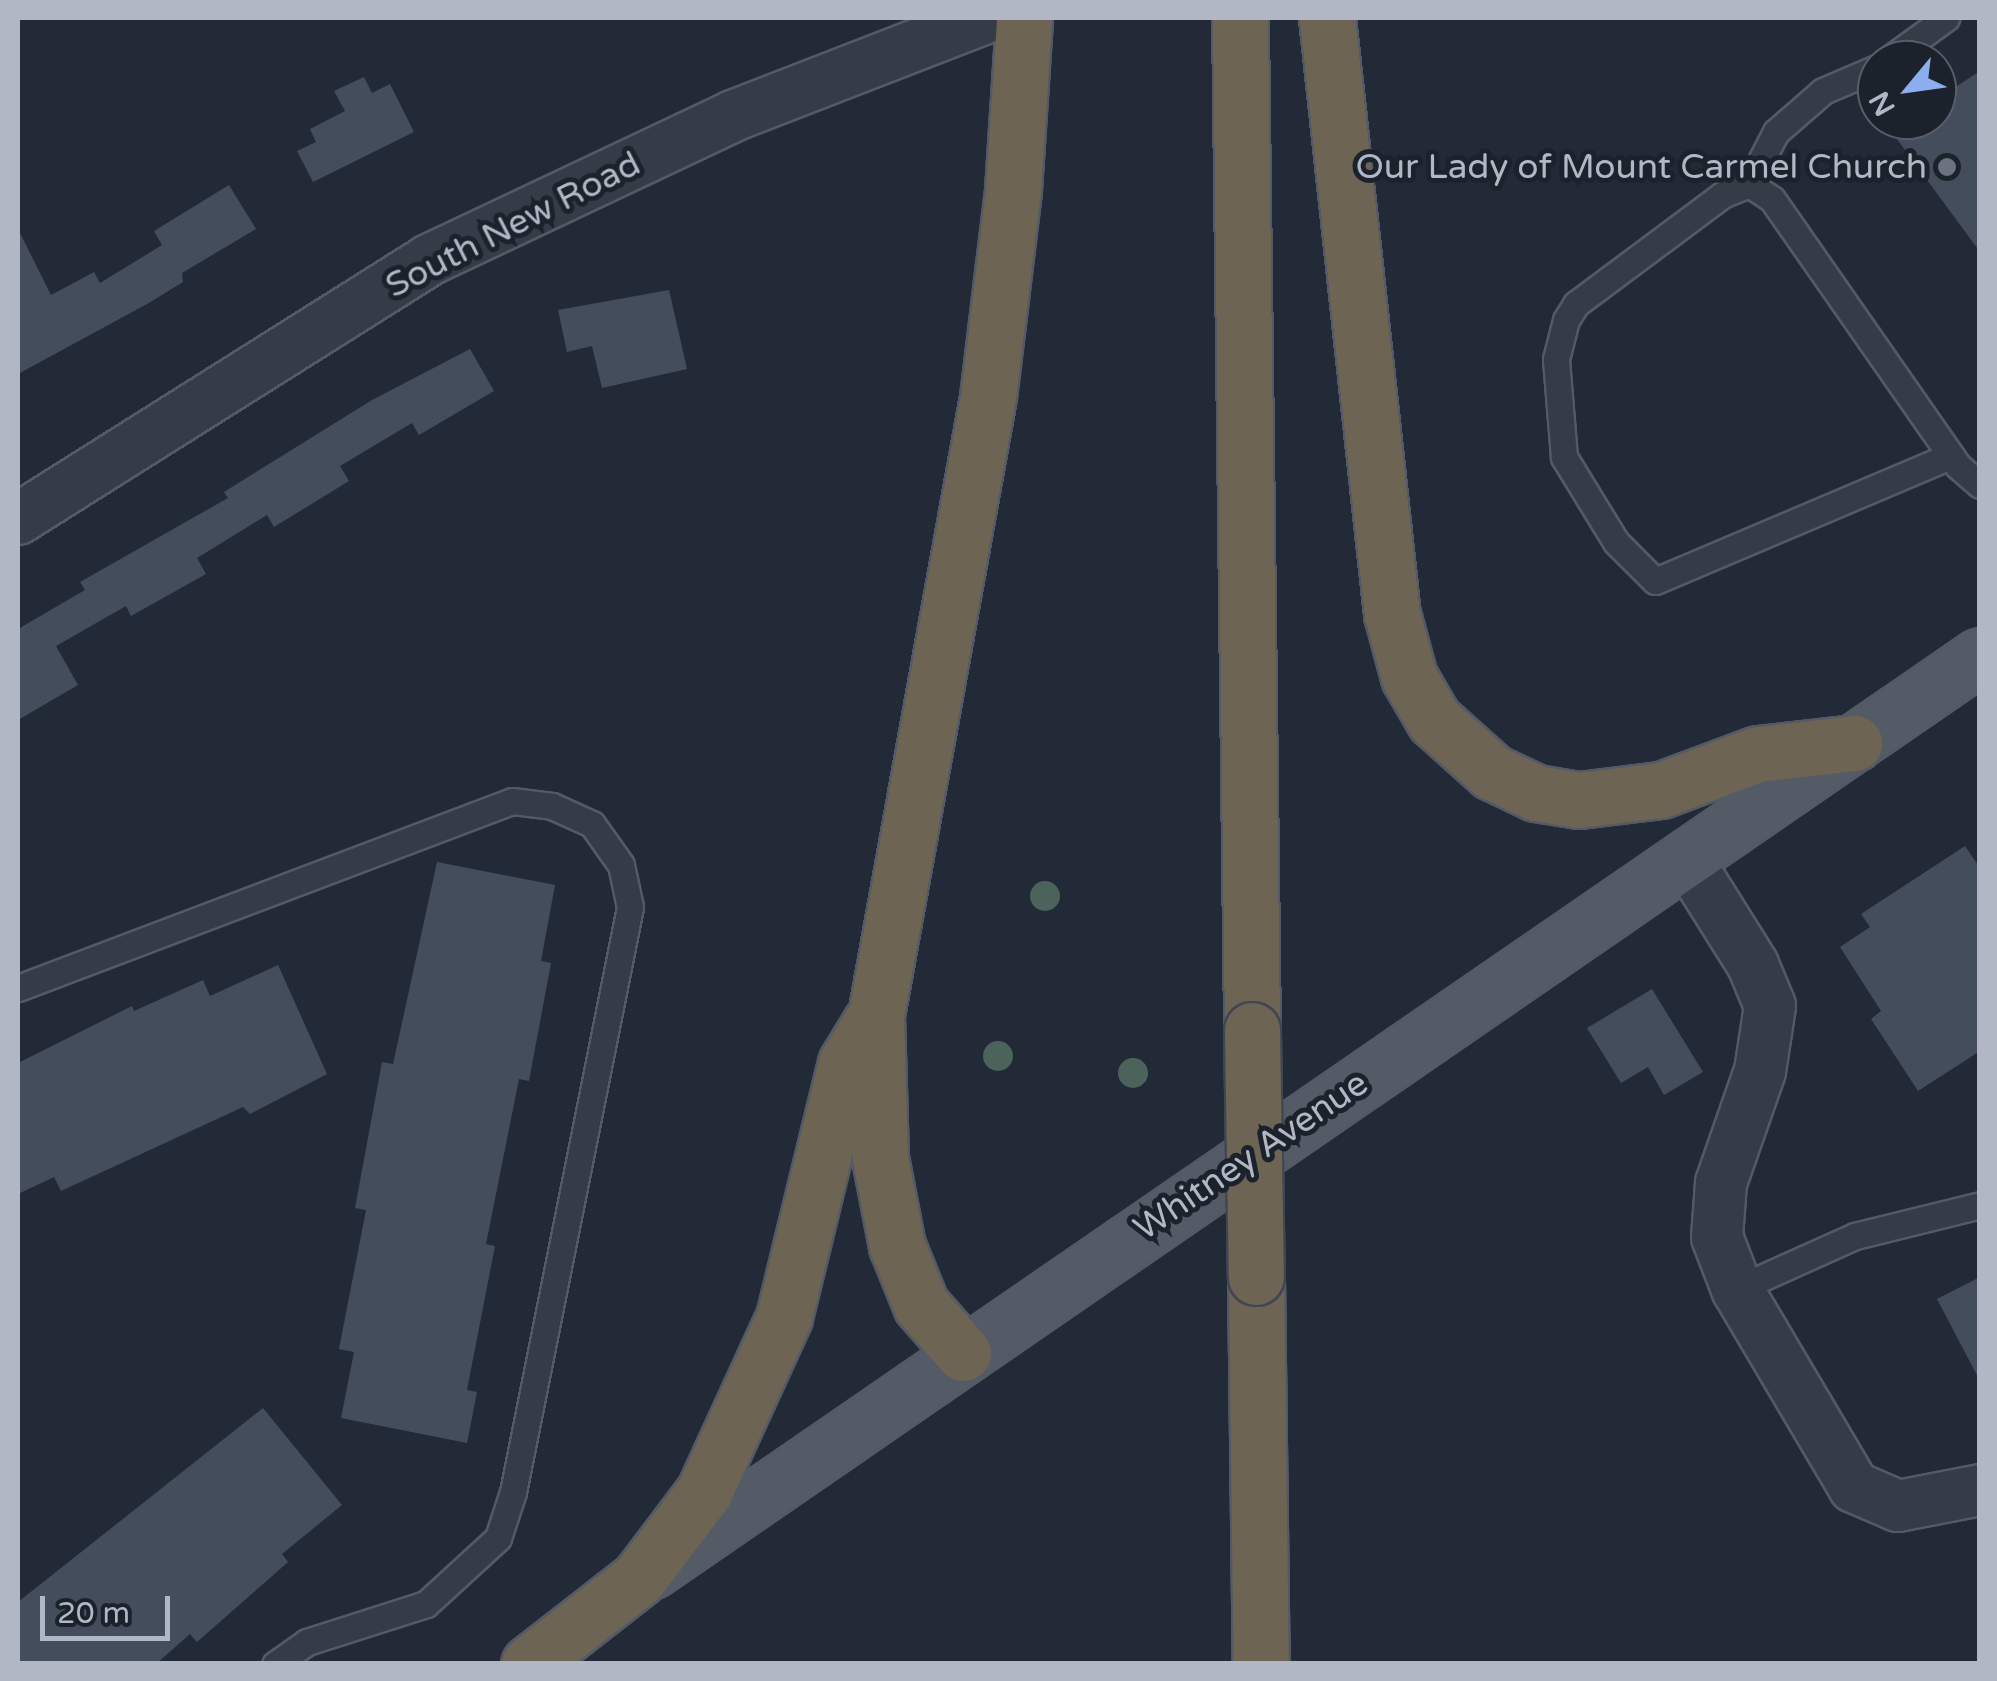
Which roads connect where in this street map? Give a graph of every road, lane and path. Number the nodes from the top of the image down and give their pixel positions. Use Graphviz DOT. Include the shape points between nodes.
graph roads {
  1 [pos="986,18"];
  2 [pos="1024,18"];
  3 [pos="1240,18"];
  4 [pos="1327,18"];
  5 [pos="1946,18"];
  6 [pos="1916,40"];
  7 [pos="1857,77"];
  8 [pos="1748,184"];
  9 [pos="1950,456"];
  10 [pos="1980,484"];
  11 [pos="18,518"];
  12 [pos="1980,656"];
  13 [pos="1854,743"];
  14 [pos="1686,858"];
  15 [pos="18,988"];
  16 [pos="876,1015"];
  17 [pos="1980,1205"];
  18 [pos="1737,1289"];
  19 [pos="963,1353"];
  20 [pos="1980,1490"];
  21 [pos="618,1595"];
  22 [pos="275,1664"];
  23 [pos="529,1664"];
  24 [pos="1262,1664"];
  1 -- 11 [label="street, South New Road" via="733,116 430,260"];
  2 -- 16 [label="highway" via="971,508"];
  3 -- 24 [label="highway, bridge"];
  4 -- 13 [label="highway" via="1392,614 1409,677 1434,720 1492,772 1536,793 1579,800 1661,790 1758,754"];
  5 -- 6 [label="lane"];
  7 -- 8 [label="lane" via="1823,91 1776,132"];
  8 -- 9 [label="lane" via="1772,199"];
  8 -- 9 [label="lane" via="1576,304 1566,320 1556,360 1564,457 1616,542 1655,582"];
  9 -- 10 [label="lane"];
  12 -- 13 [label="main road, Whitney Avenue"];
  13 -- 14 [label="main road, Whitney Avenue"];
  14 -- 18 [label="street" via="1753,965 1770,1006 1760,1071 1721,1183 1717,1237"];
  14 -- 19 [label="main road, Whitney Avenue"];
  15 -- 22 [label="lane" via="512,801 552,806 592,824 620,865 630,907 513,1492 498,1538 426,1604 323,1636"];
  16 -- 19 [label="highway" via="880,1158 897,1246 922,1305"];
  16 -- 21 [label="highway" via="846,1063 801,1264 760,1376 690,1516"];
  17 -- 18 [label="lane" via="1856,1236"];
  18 -- 20 [label="street" via="1854,1487 1898,1506"];
  19 -- 21 [label="main road, Whitney Avenue"];
  21 -- 23 [label="highway, Whitney Avenue"];
}
